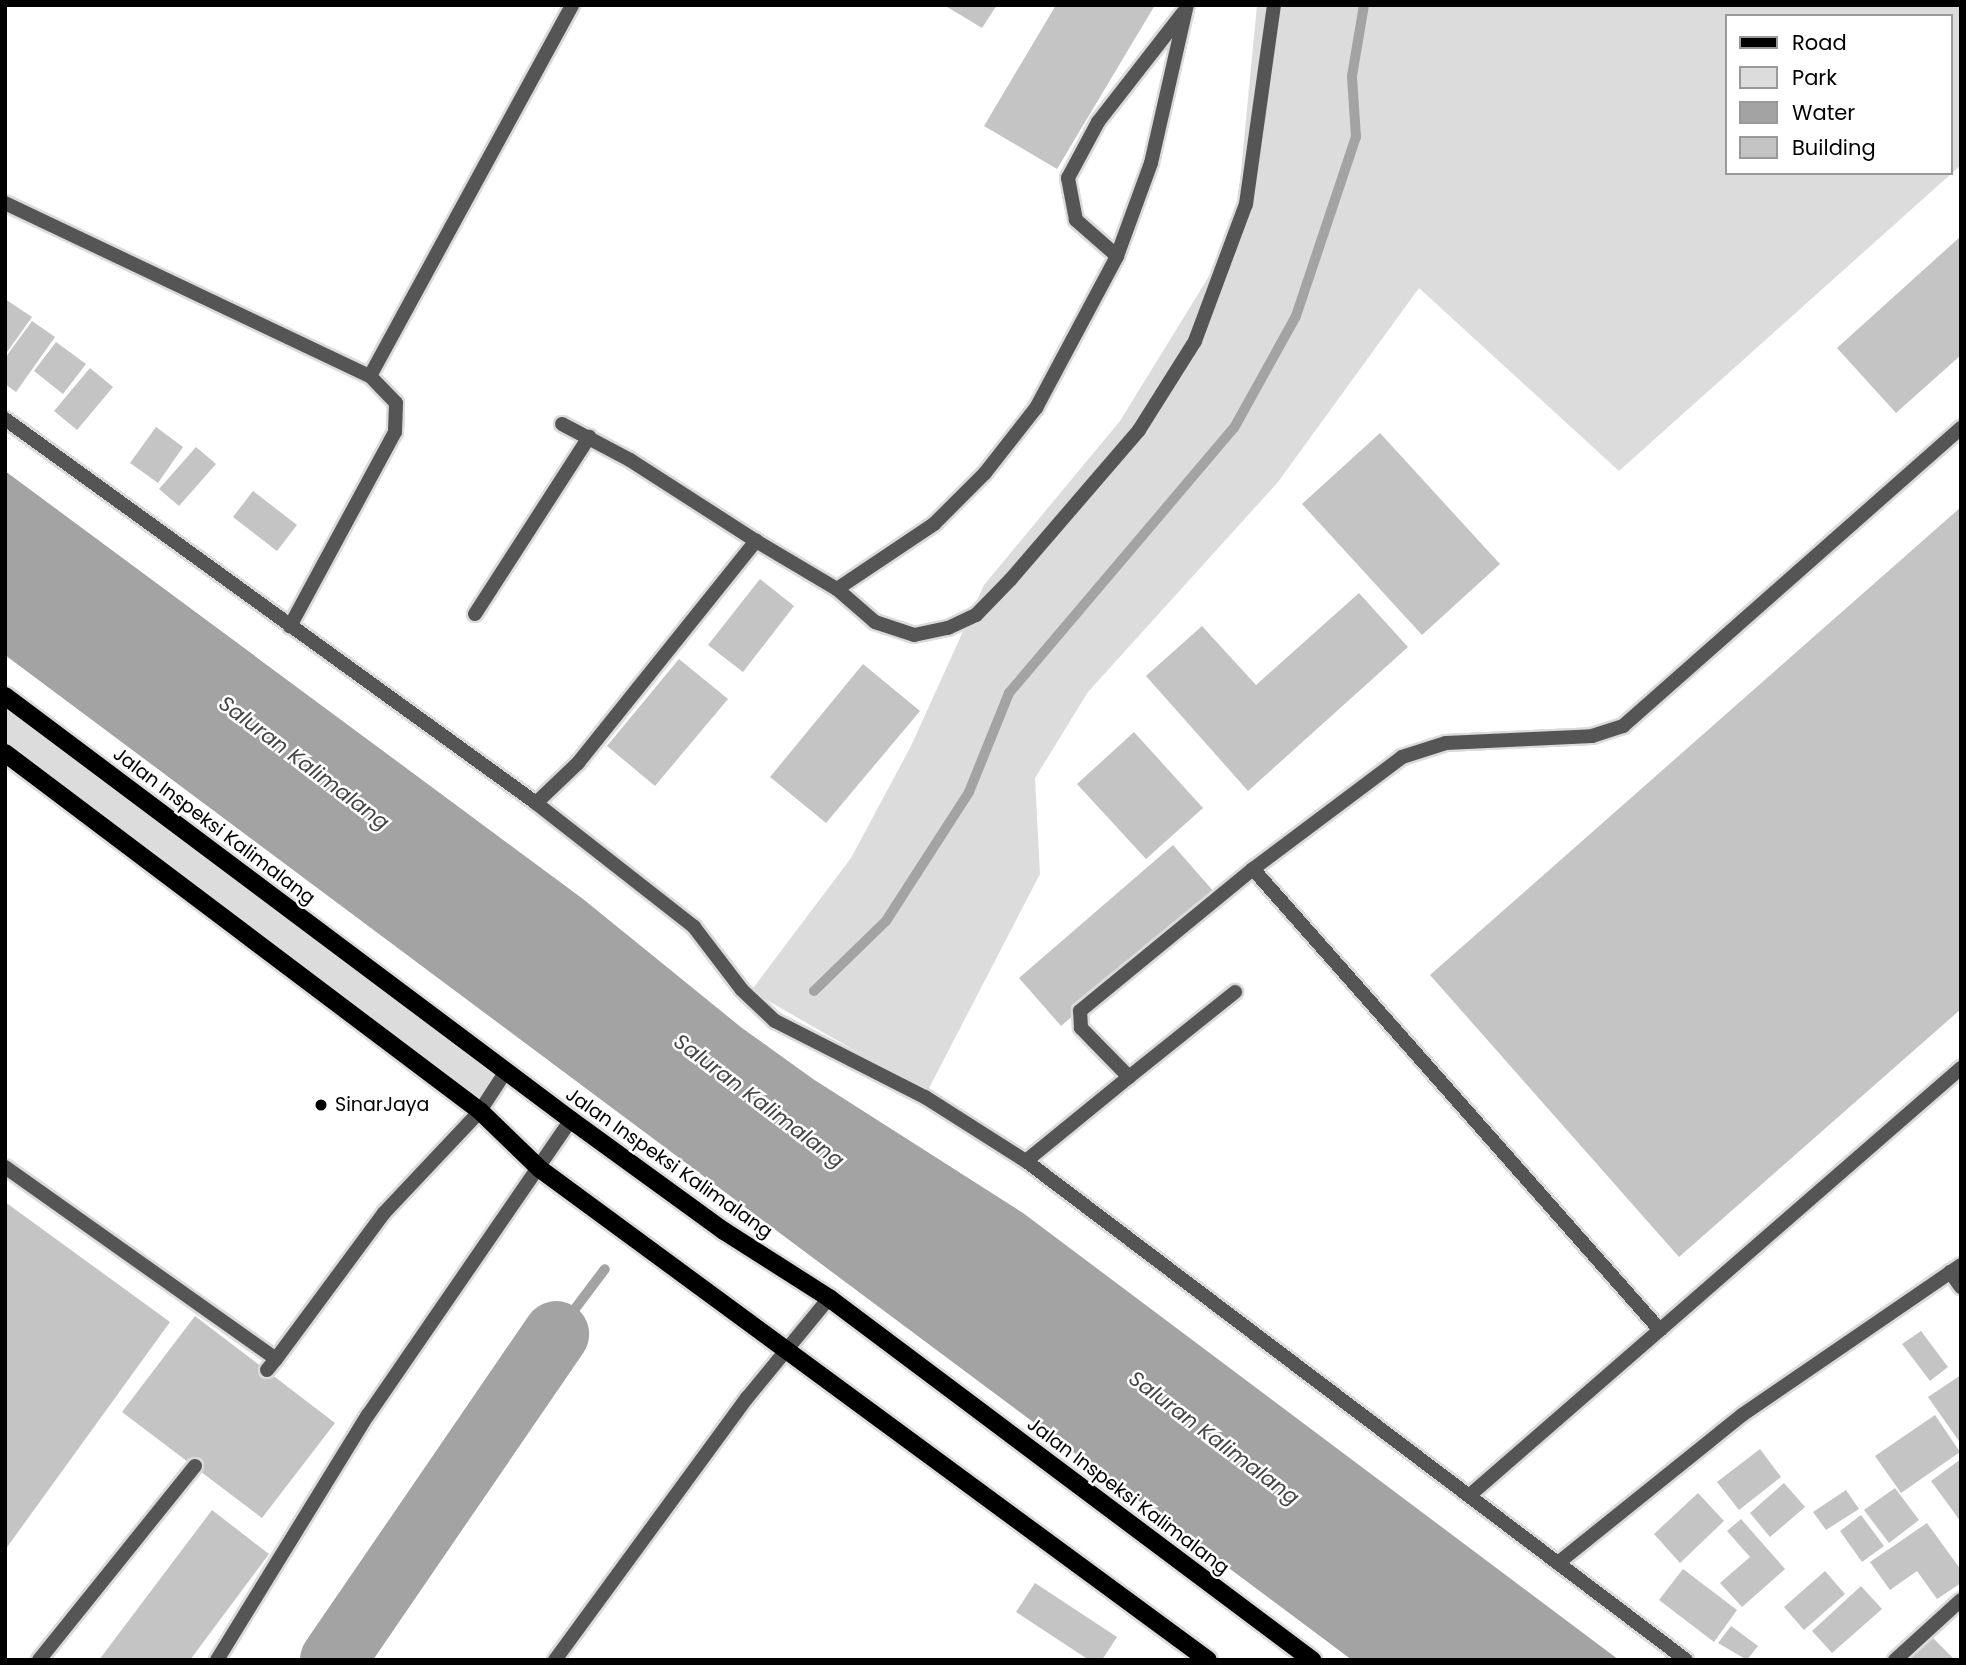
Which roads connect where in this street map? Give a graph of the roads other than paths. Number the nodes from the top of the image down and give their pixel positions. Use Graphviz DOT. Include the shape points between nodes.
graph roads {
  1 [pos="572,5"];
  2 [pos="1274,5"];
  3 [pos="1186,7"];
  4 [pos="5,203"];
  5 [pos="1117,256"];
  6 [pos="370,376"];
  7 [pos="5,419"];
  8 [pos="562,424"];
  9 [pos="1961,428"];
  10 [pos="589,436"];
  11 [pos="756,541"];
  12 [pos="837,589"];
  13 [pos="475,614"];
  14 [pos="290,626"];
  15 [pos="8,705"];
  16 [pos="5,753"];
  17 [pos="536,803"];
  18 [pos="1253,869"];
  19 [pos="1235,992"];
  20 [pos="1961,1068"];
  21 [pos="506,1071"];
  22 [pos="1129,1077"];
  23 [pos="480,1111"];
  24 [pos="571,1120"];
  25 [pos="1026,1161"];
  26 [pos="5,1167"];
  27 [pos="540,1169"];
  28 [pos="1955,1268"];
  29 [pos="1961,1287"];
  30 [pos="829,1298"];
  31 [pos="1660,1331"];
  32 [pos="788,1347"];
  33 [pos="195,1466"];
  34 [pos="1470,1495"];
  35 [pos="1558,1563"];
  36 [pos="1961,1600"];
  37 [pos="40,1660"];
  38 [pos="217,1660"];
  39 [pos="555,1660"];
  40 [pos="1208,1660"];
  41 [pos="1312,1660"];
  42 [pos="1686,1660"];
  43 [pos="1895,1660"];
  1 -- 6 [label="street"];
  2 -- 12 [label="street" via="1246,204 1195,341 1139,430 976,615 948,628 914,635 874,622"];
  3 -- 5 [label="street" via="1151,163"];
  3 -- 5 [label="street" via="1098,122 1068,178 1076,220"];
  4 -- 6 [label="street"];
  5 -- 12 [label="street" via="1036,408 985,473 933,524"];
  6 -- 14 [label="street" via="396,402 395,432"];
  7 -- 14 [label="street"];
  8 -- 10 [label="street"];
  9 -- 18 [label="street" via="1622,726 1592,736 1446,743 1402,757"];
  10 -- 11 [label="street"];
  10 -- 13 [label="street"];
  11 -- 12 [label="street"];
  11 -- 17 [label="street" via="578,763"];
  14 -- 17 [label="street"];
  15 -- 21 [label="main road, Jalan Inspeksi Kalimalang"];
  16 -- 23 [label="main road"];
  17 -- 25 [label="street" via="694,927 742,990 775,1021 925,1097"];
  18 -- 22 [label="street" via="1080,1011 1081,1028"];
  18 -- 31 [label="street"];
  19 -- 22 [label="street"];
  20 -- 31 [label="street"];
  21 -- 23 [label="street"];
  21 -- 24 [label="main road, Jalan Inspeksi Kalimalang"];
  22 -- 25 [label="street"];
  23 -- 26 [label="street" via="384,1213 272,1364"];
  23 -- 27 [label="main road"];
  24 -- 27 [label="street"];
  24 -- 30 [label="main road, Jalan Inspeksi Kalimalang" via="724,1231"];
  25 -- 34 [label="street"];
  27 -- 32 [label="main road"];
  27 -- 38 [label="street" via="368,1415"];
  28 -- 29 [label="street"];
  28 -- 35 [label="street" via="1742,1415"];
  30 -- 32 [label="street"];
  30 -- 41 [label="main road, Jalan Inspeksi Kalimalang"];
  31 -- 34 [label="street"];
  32 -- 39 [label="street"];
  32 -- 40 [label="main road"];
  33 -- 37 [label="street"];
  34 -- 35 [label="street"];
  35 -- 42 [label="street"];
  36 -- 43 [label="street"];
}
